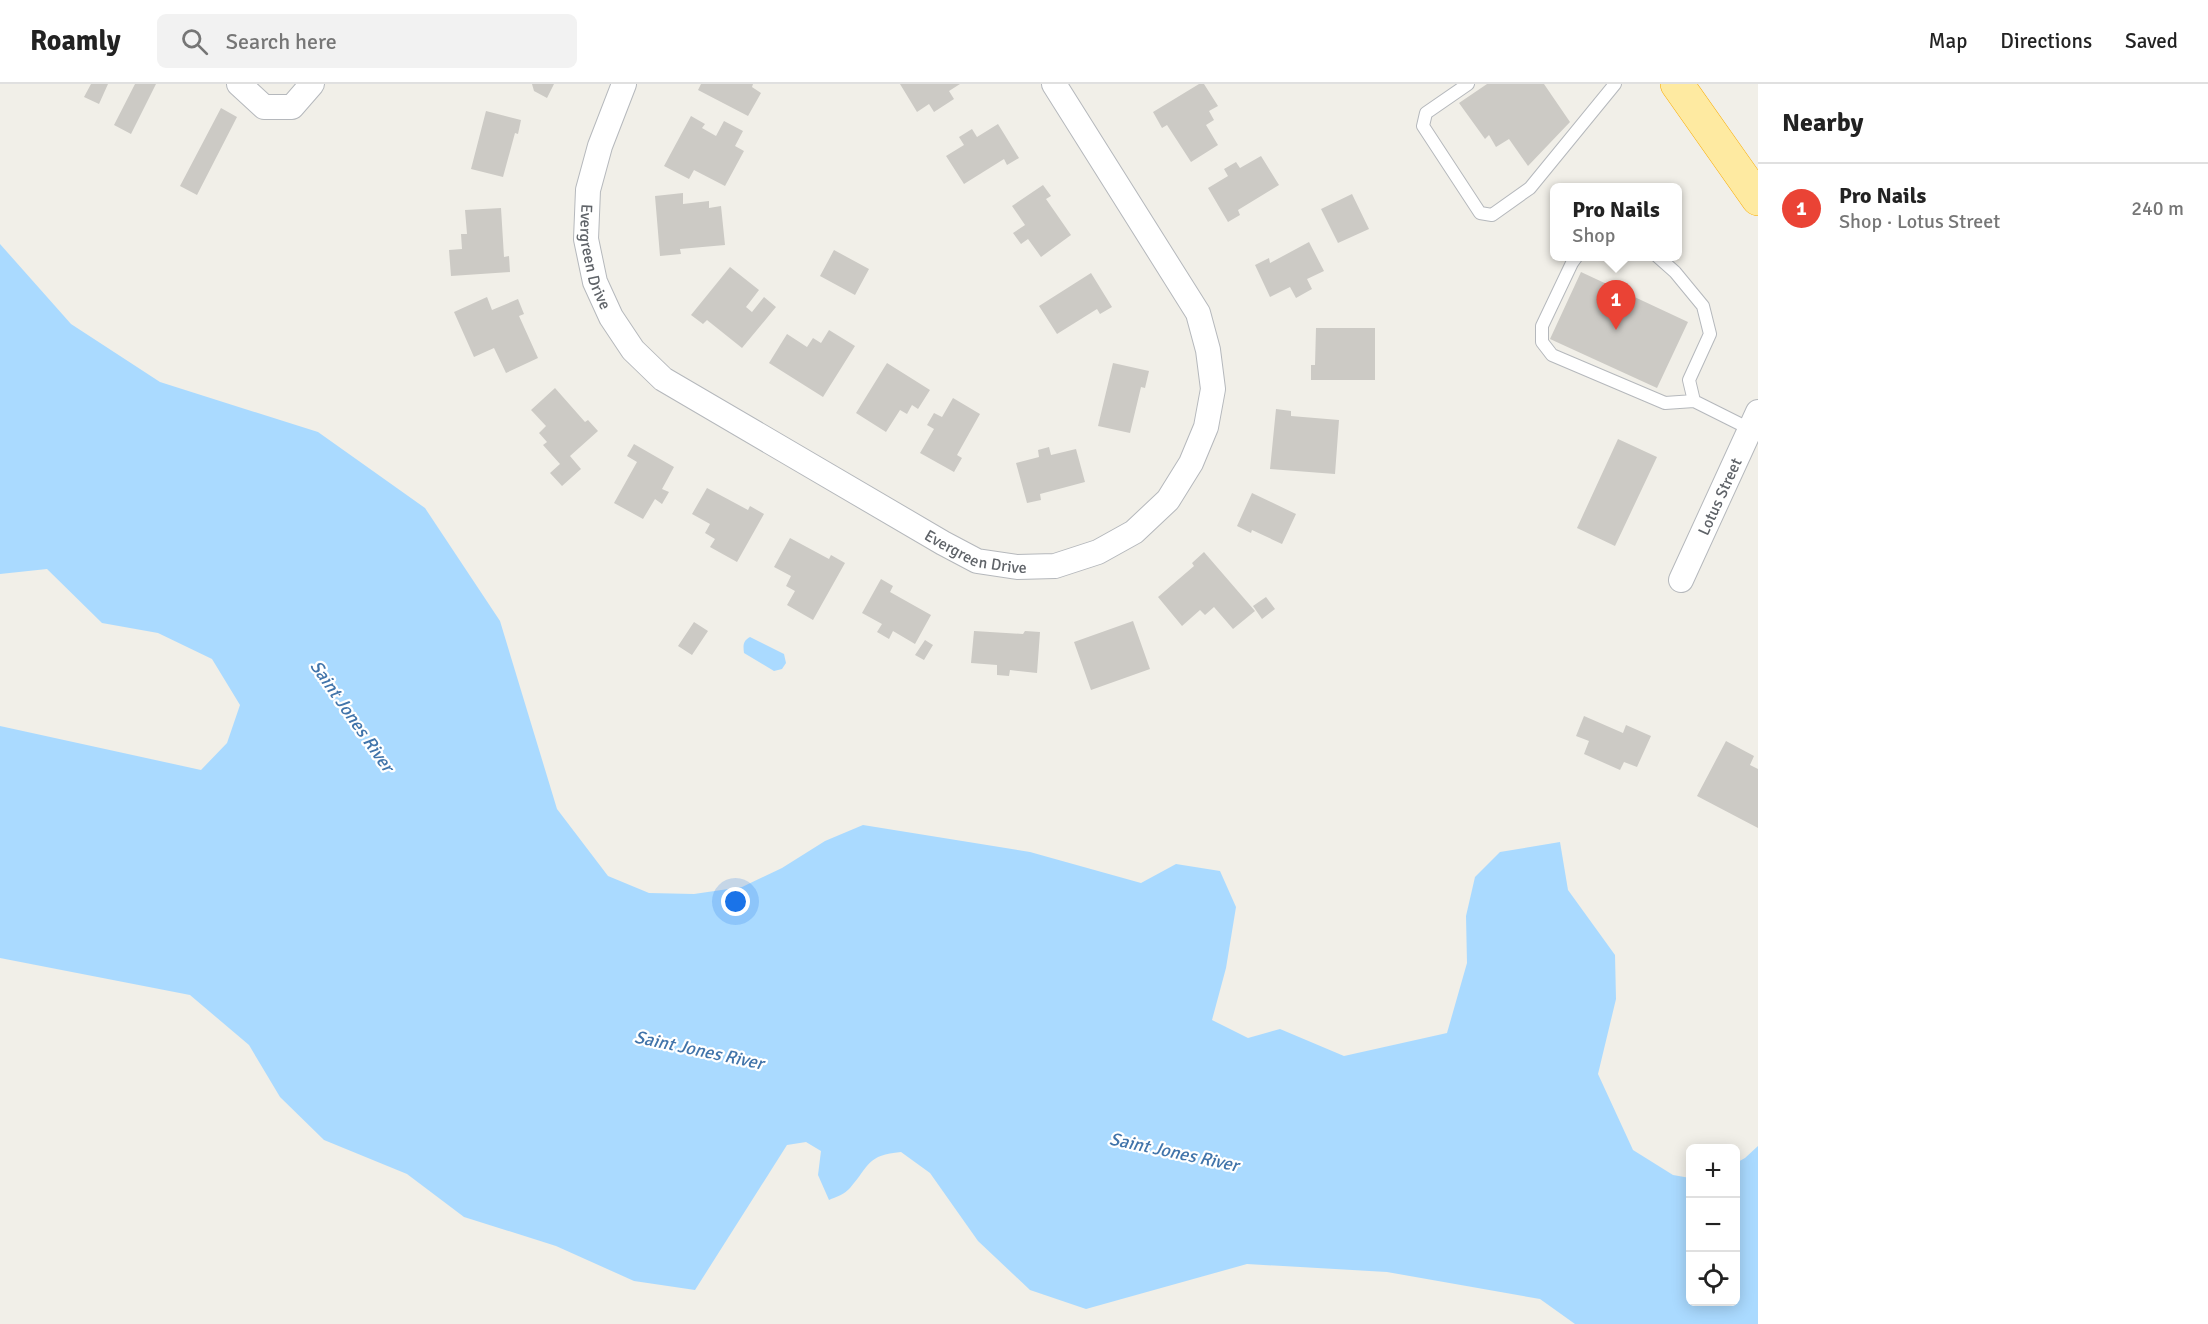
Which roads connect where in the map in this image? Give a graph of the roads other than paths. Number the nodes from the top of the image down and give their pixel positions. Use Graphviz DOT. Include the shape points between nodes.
graph roads {
  1 [pos="239,84"];
  2 [pos="312,84"];
  3 [pos="624,84"];
  4 [pos="1054,84"];
  5 [pos="1468,84"];
  6 [pos="1677,84"];
  7 [pos="1685,84"];
  8 [pos="1611,86"];
  9 [pos="1758,164"];
  10 [pos="1758,199"];
  11 [pos="1573,261"];
  12 [pos="1663,261"];
  13 [pos="1694,401"];
  14 [pos="1754,421"];
  15 [pos="1681,580"];
  1 -- 2 [label="street" via="264,107 292,107"];
  3 -- 4 [label="street, Evergreen Drive" via="588,190 586,239 595,282 611,317 633,350 663,379 943,543 977,561 1017,567 1055,566 1098,552 1134,532 1168,500 1191,463 1206,427 1213,389 1198,313"];
  5 -- 8 [label="lane" via="1426,113 1423,126 1480,213 1492,215 1530,188"];
  6 -- 10 [label="highway"];
  7 -- 9 [label="highway"];
  11 -- 13 [label="lane" via="1542,326 1542,342 1552,355 1665,403"];
  12 -- 13 [label="lane" via="1703,306 1710,334 1689,380"];
  13 -- 14 [label="lane"];
  14 -- 15 [label="street, Lotus Street"];
}
